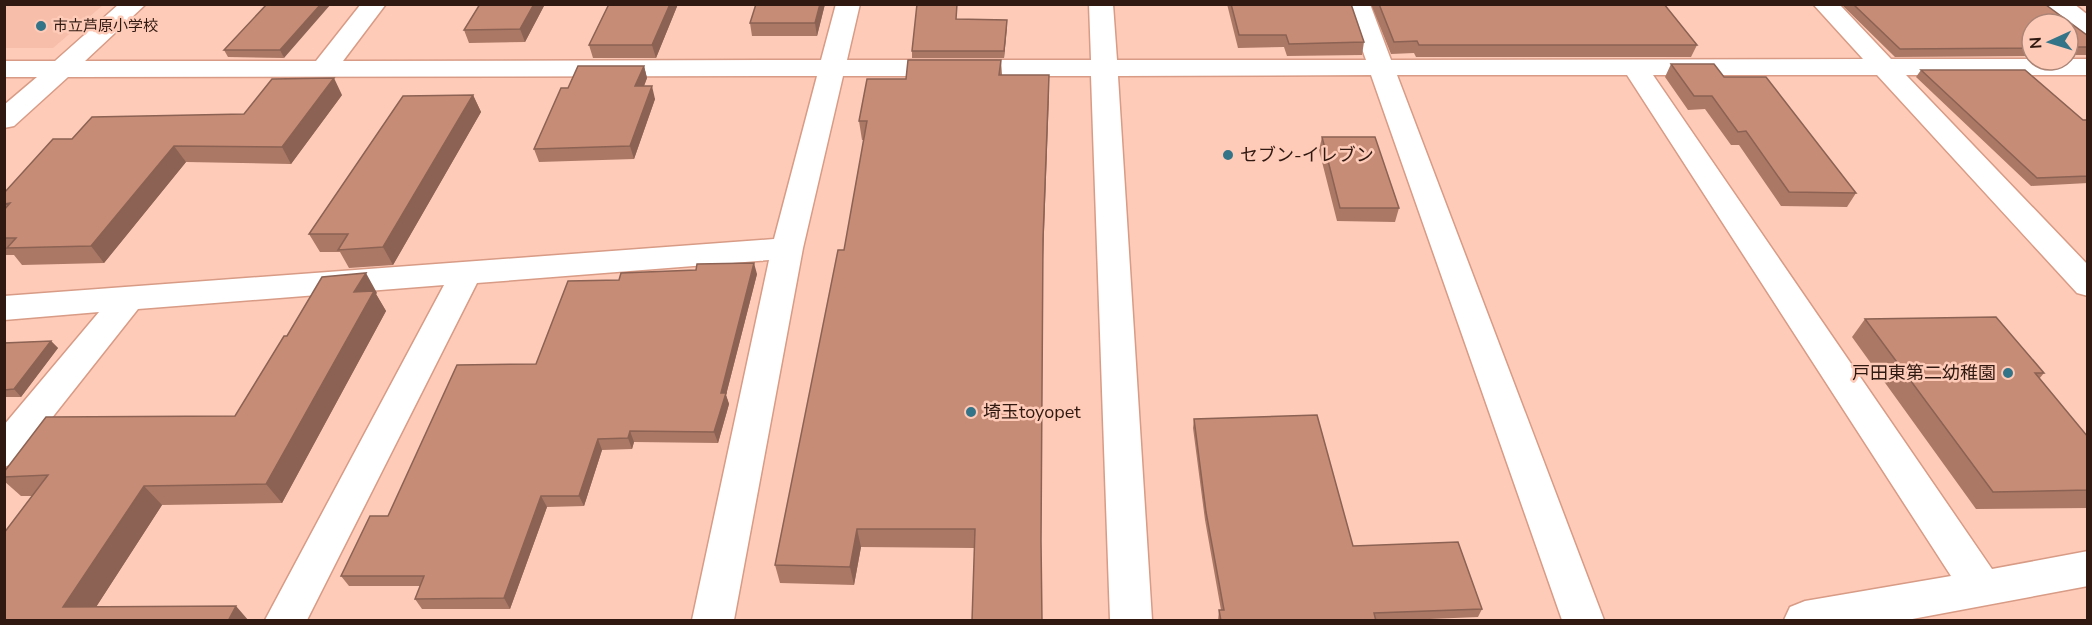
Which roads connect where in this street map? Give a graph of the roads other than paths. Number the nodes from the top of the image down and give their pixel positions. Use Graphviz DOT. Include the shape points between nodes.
graph roads {
  1 [pos="134,4"];
  2 [pos="374,4"];
  3 [pos="848,4"];
  4 [pos="1101,4"];
  5 [pos="1358,4"];
  6 [pos="1825,4"];
  7 [pos="2058,4"];
  8 [pos="2088,28"];
  9 [pos="832,68"];
  10 [pos="2088,68"];
  11 [pos="4,69"];
  12 [pos="62,69"];
  13 [pos="323,69"];
  14 [pos="1104,69"];
  15 [pos="1383,69"];
  16 [pos="1636,69"];
  17 [pos="1885,69"];
  18 [pos="4,120"];
  19 [pos="787,248"];
  20 [pos="466,273"];
  21 [pos="2088,285"];
  22 [pos="129,298"];
  23 [pos="4,308"];
  24 [pos="4,452"];
  25 [pos="2088,568"];
  26 [pos="1982,589"];
  27 [pos="286,621"];
  28 [pos="713,621"];
  29 [pos="1131,621"];
  30 [pos="1583,621"];
  31 [pos="1805,621"];
  1 -- 12 [label="street"];
  2 -- 13 [label="street"];
  3 -- 9 [label="street"];
  4 -- 14 [label="street"];
  5 -- 15 [label="street"];
  6 -- 17 [label="street"];
  7 -- 8 [label="street"];
  9 -- 13 [label="street"];
  9 -- 14 [label="street"];
  9 -- 19 [label="street"];
  10 -- 17 [label="street"];
  11 -- 12 [label="street"];
  12 -- 13 [label="street"];
  12 -- 18 [label="street"];
  14 -- 15 [label="street"];
  14 -- 29 [label="street"];
  15 -- 16 [label="street"];
  15 -- 30 [label="street"];
  16 -- 17 [label="street"];
  16 -- 26 [label="street"];
  17 -- 21 [label="street"];
  19 -- 20 [label="street"];
  19 -- 28 [label="street"];
  20 -- 22 [label="street"];
  20 -- 27 [label="street"];
  22 -- 23 [label="street"];
  22 -- 24 [label="street"];
  25 -- 26 [label="street"];
  26 -- 31 [label="street"];
}
